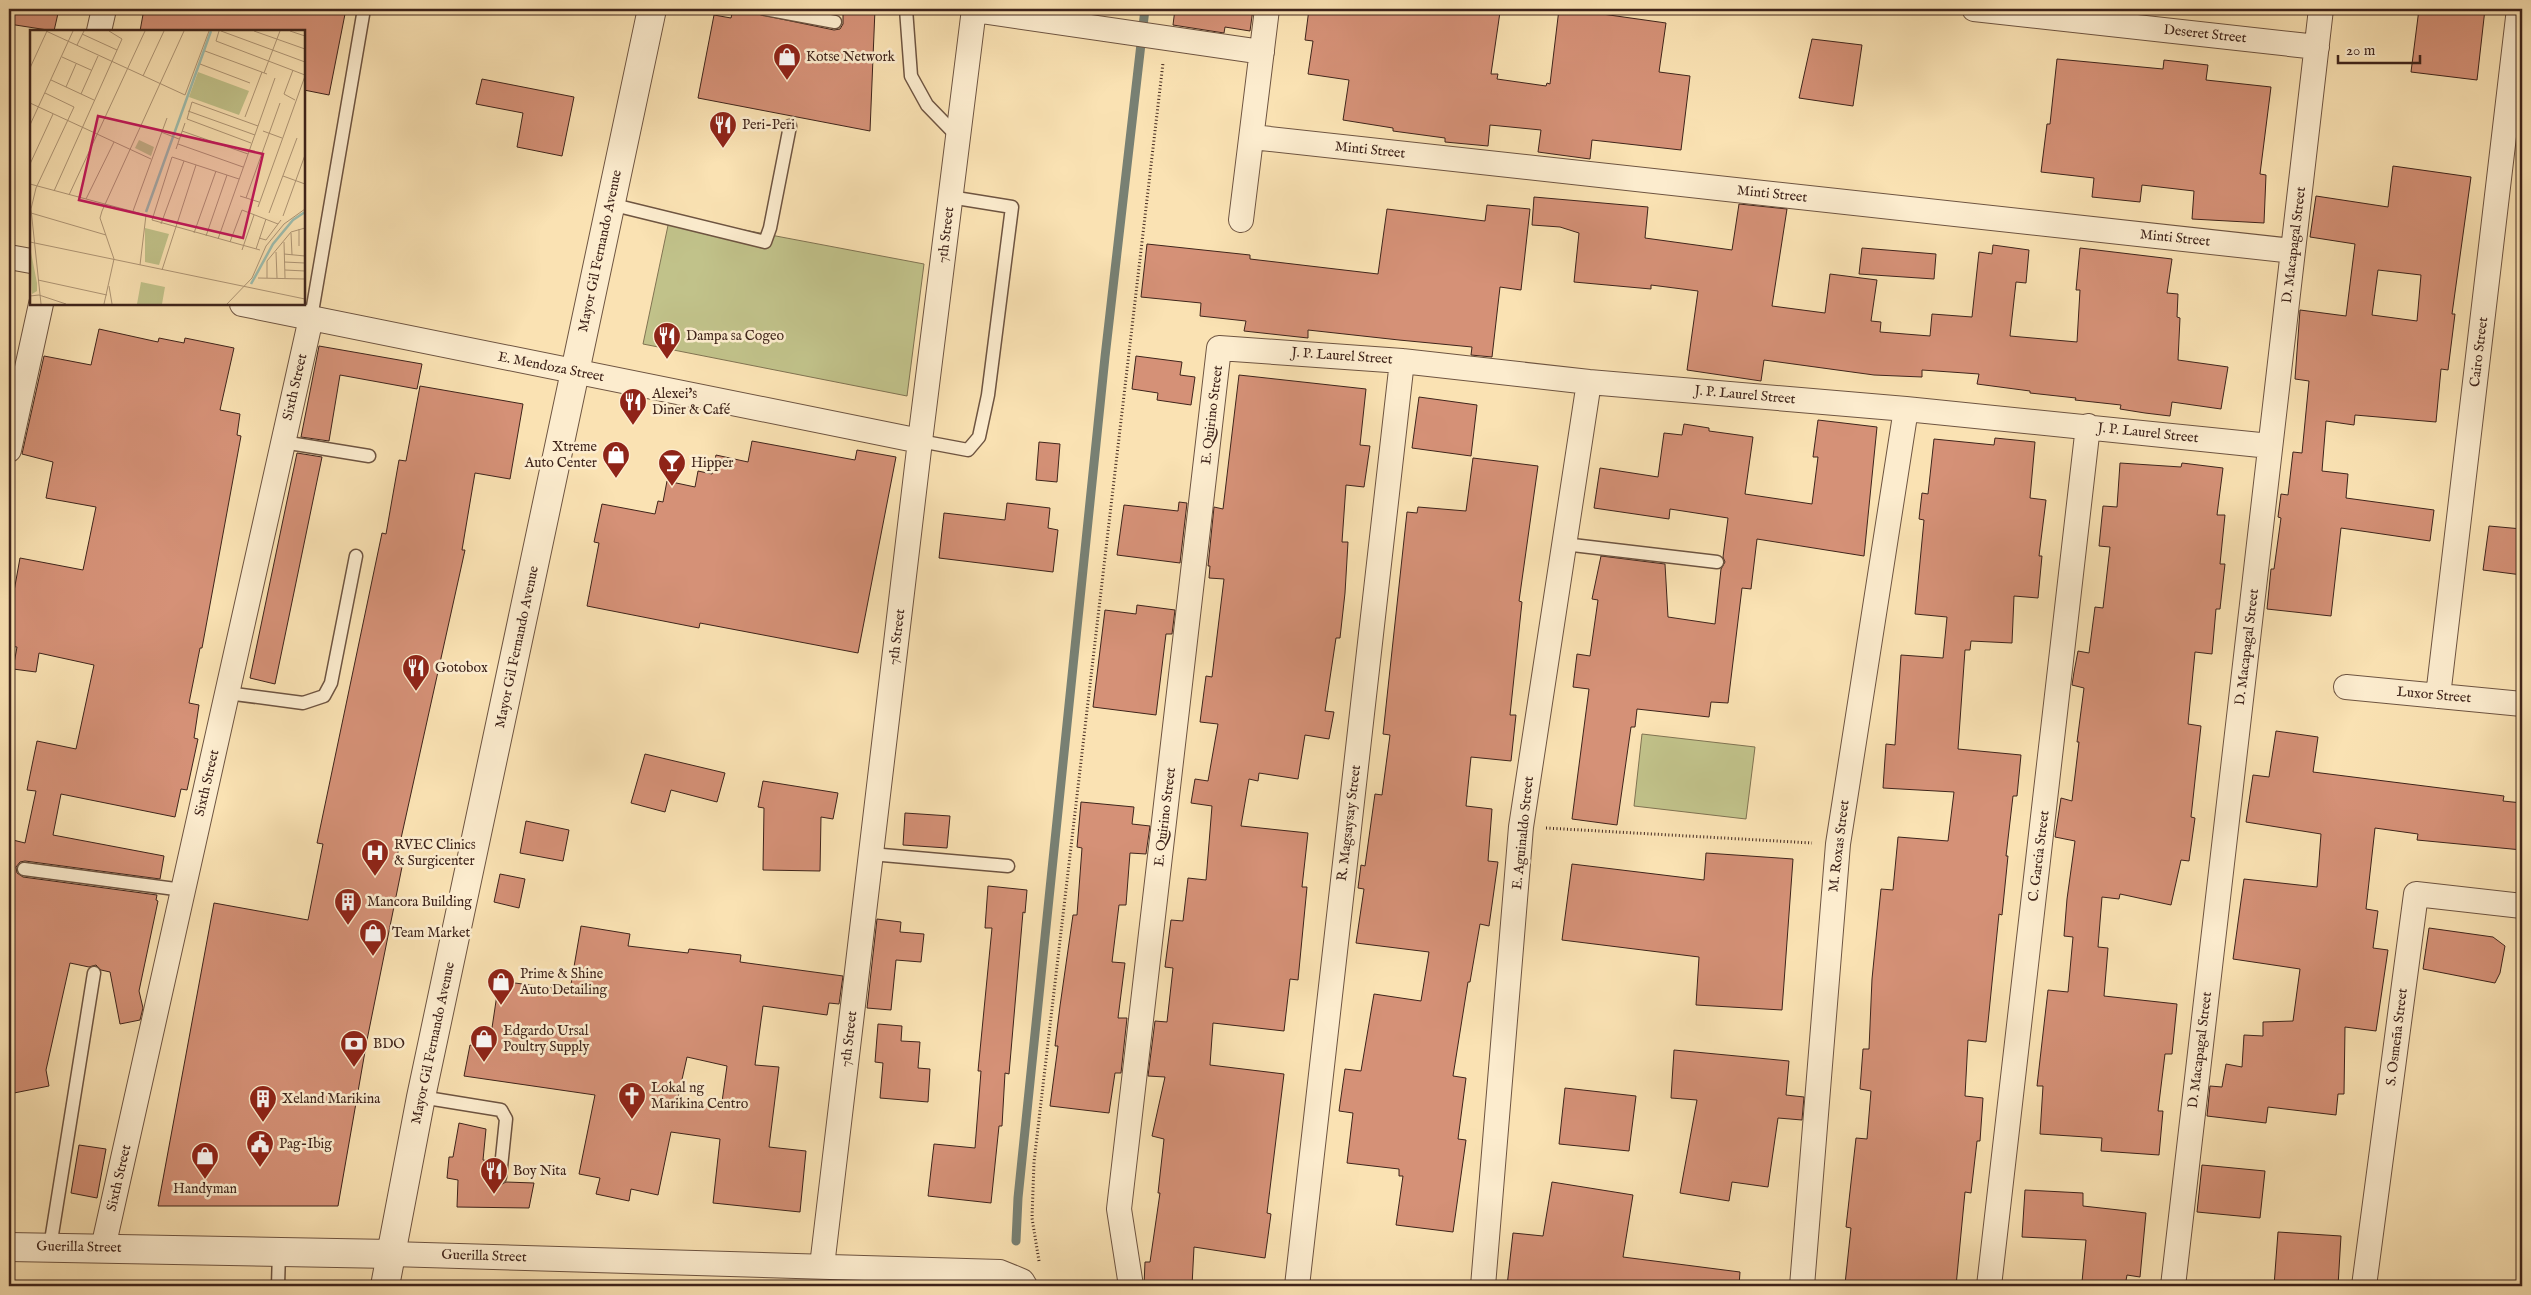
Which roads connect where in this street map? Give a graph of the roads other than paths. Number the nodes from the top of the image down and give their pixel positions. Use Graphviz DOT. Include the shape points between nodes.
graph roads {
  1 [pos="104,9"];
  2 [pos="364,9"];
  3 [pos="652,9"];
  4 [pos="765,9"];
  5 [pos="906,9"];
  6 [pos="1267,9"];
  7 [pos="1974,9"];
  8 [pos="2321,9"];
  9 [pos="2519,9"];
  10 [pos="974,10"];
  11 [pos="835,22"];
  12 [pos="99,30"];
  13 [pos="2317,47"];
  14 [pos="1262,52"];
  15 [pos="790,126"];
  16 [pos="958,137"];
  17 [pos="1252,137"];
  18 [pos="950,197"];
  19 [pos="610,204"];
  20 [pos="1240,220"];
  21 [pos="2293,251"];
  22 [pos="9,257"];
  23 [pos="30,261"];
  24 [pos="40,305"];
  25 [pos="247,305"];
  26 [pos="311,318"];
  27 [pos="1219,348"];
  28 [pos="1402,360"];
  29 [pos="575,371"];
  30 [pos="1589,382"];
  31 [pos="1906,409"];
  32 [pos="2088,426"];
  33 [pos="920,441"];
  34 [pos="283,442"];
  35 [pos="2270,446"];
  36 [pos="9,450"];
  37 [pos="369,456"];
  38 [pos="1564,544"];
  39 [pos="356,556"];
  40 [pos="1717,562"];
  41 [pos="2346,688"];
  42 [pos="227,693"];
  43 [pos="2438,696"];
  44 [pos="2522,704"];
  45 [pos="871,854"];
  46 [pos="1008,866"];
  47 [pos="24,869"];
  48 [pos="183,890"];
  49 [pos="2522,906"];
  50 [pos="94,973"];
  51 [pos="421,1097"];
  52 [pos="500,1177"];
  53 [pos="9,1246"];
  54 [pos="50,1247"];
  55 [pos="103,1248"];
  56 [pos="279,1251"];
  57 [pos="391,1254"];
  58 [pos="822,1266"];
  59 [pos="278,1286"];
  60 [pos="385,1286"];
  61 [pos="1024,1286"];
  62 [pos="1131,1286"];
  63 [pos="1297,1286"];
  64 [pos="1483,1286"];
  65 [pos="1802,1286"];
  66 [pos="1989,1286"];
  67 [pos="2173,1286"];
  68 [pos="2364,1286"];
  1 -- 12 [label="street"];
  2 -- 26 [label="lane"];
  3 -- 19 [label="street, Mayor Gil Fernando Avenue"];
  4 -- 11 [label="lane"];
  5 -- 16 [label="lane" via="911,76 927,105"];
  6 -- 14 [label="street"];
  7 -- 13 [label="street, Deseret Street"];
  8 -- 13 [label="street, D. Macapagal Street"];
  9 -- 43 [label="street, Cairo Street"];
  10 -- 14 [label="street"];
  10 -- 16 [label="street, 7th Street"];
  13 -- 21 [label="street, D. Macapagal Street"];
  14 -- 17 [label="street"];
  15 -- 19 [label="lane" via="765,242"];
  16 -- 18 [label="street, 7th Street"];
  17 -- 20 [label="street"];
  17 -- 21 [label="street, Minti Street"];
  18 -- 33 [label="street, 7th Street"];
  18 -- 33 [label="lane" via="1012,207 988,395 979,437 968,450"];
  19 -- 29 [label="street, Mayor Gil Fernando Avenue"];
  21 -- 35 [label="street, D. Macapagal Street"];
  22 -- 23 [label="street"];
  24 -- 36 [label="street"];
  25 -- 26 [label="street, E. Mendoza Street"];
  26 -- 29 [label="street, E. Mendoza Street"];
  26 -- 34 [label="street, Sixth Street"];
  27 -- 28 [label="street, J. P. Laurel Street"];
  27 -- 62 [label="street, E. Quirino Street" via="1119,1209"];
  28 -- 30 [label="street, J. P. Laurel Street"];
  28 -- 63 [label="street, R. Magsaysay Street"];
  29 -- 33 [label="street, E. Mendoza Street"];
  29 -- 51 [label="street, Mayor Gil Fernando Avenue"];
  30 -- 31 [label="street, J. P. Laurel Street"];
  30 -- 38 [label="street, E. Aguinaldo Street"];
  31 -- 32 [label="street, J. P. Laurel Street"];
  31 -- 65 [label="street, M. Roxas Street" via="1838,844"];
  32 -- 35 [label="street, J. P. Laurel Street"];
  32 -- 66 [label="street, C. Garcia Street"];
  33 -- 45 [label="street, 7th Street"];
  34 -- 37 [label="lane"];
  34 -- 42 [label="street, Sixth Street"];
  35 -- 67 [label="street, D. Macapagal Street"];
  38 -- 40 [label="lane"];
  38 -- 64 [label="street, E. Aguinaldo Street" via="1521,827"];
  39 -- 42 [label="lane" via="331,683 324,696 303,703"];
  41 -- 43 [label="street, Luxor Street"];
  42 -- 48 [label="street, Sixth Street"];
  43 -- 44 [label="street, Luxor Street"];
  45 -- 46 [label="lane"];
  45 -- 58 [label="street, 7th Street"];
  47 -- 48 [label="lane"];
  48 -- 55 [label="street, Sixth Street"];
  49 -- 68 [label="street, S. Osmeña Street" via="2416,894"];
  50 -- 54 [label="lane"];
  51 -- 52 [label="lane" via="501,1110 506,1119"];
  51 -- 57 [label="street, Mayor Gil Fernando Avenue"];
  53 -- 54 [label="street, Guerilla Street"];
  54 -- 55 [label="street, Guerilla Street"];
  55 -- 56 [label="street, Guerilla Street"];
  56 -- 57 [label="street, Guerilla Street"];
  56 -- 59 [label="lane"];
  57 -- 58 [label="street, Guerilla Street"];
  57 -- 60 [label="street, Mayor Gil Fernando Avenue"];
  58 -- 61 [label="street, Guerilla Street" via="1000,1272 1022,1281"];
}
